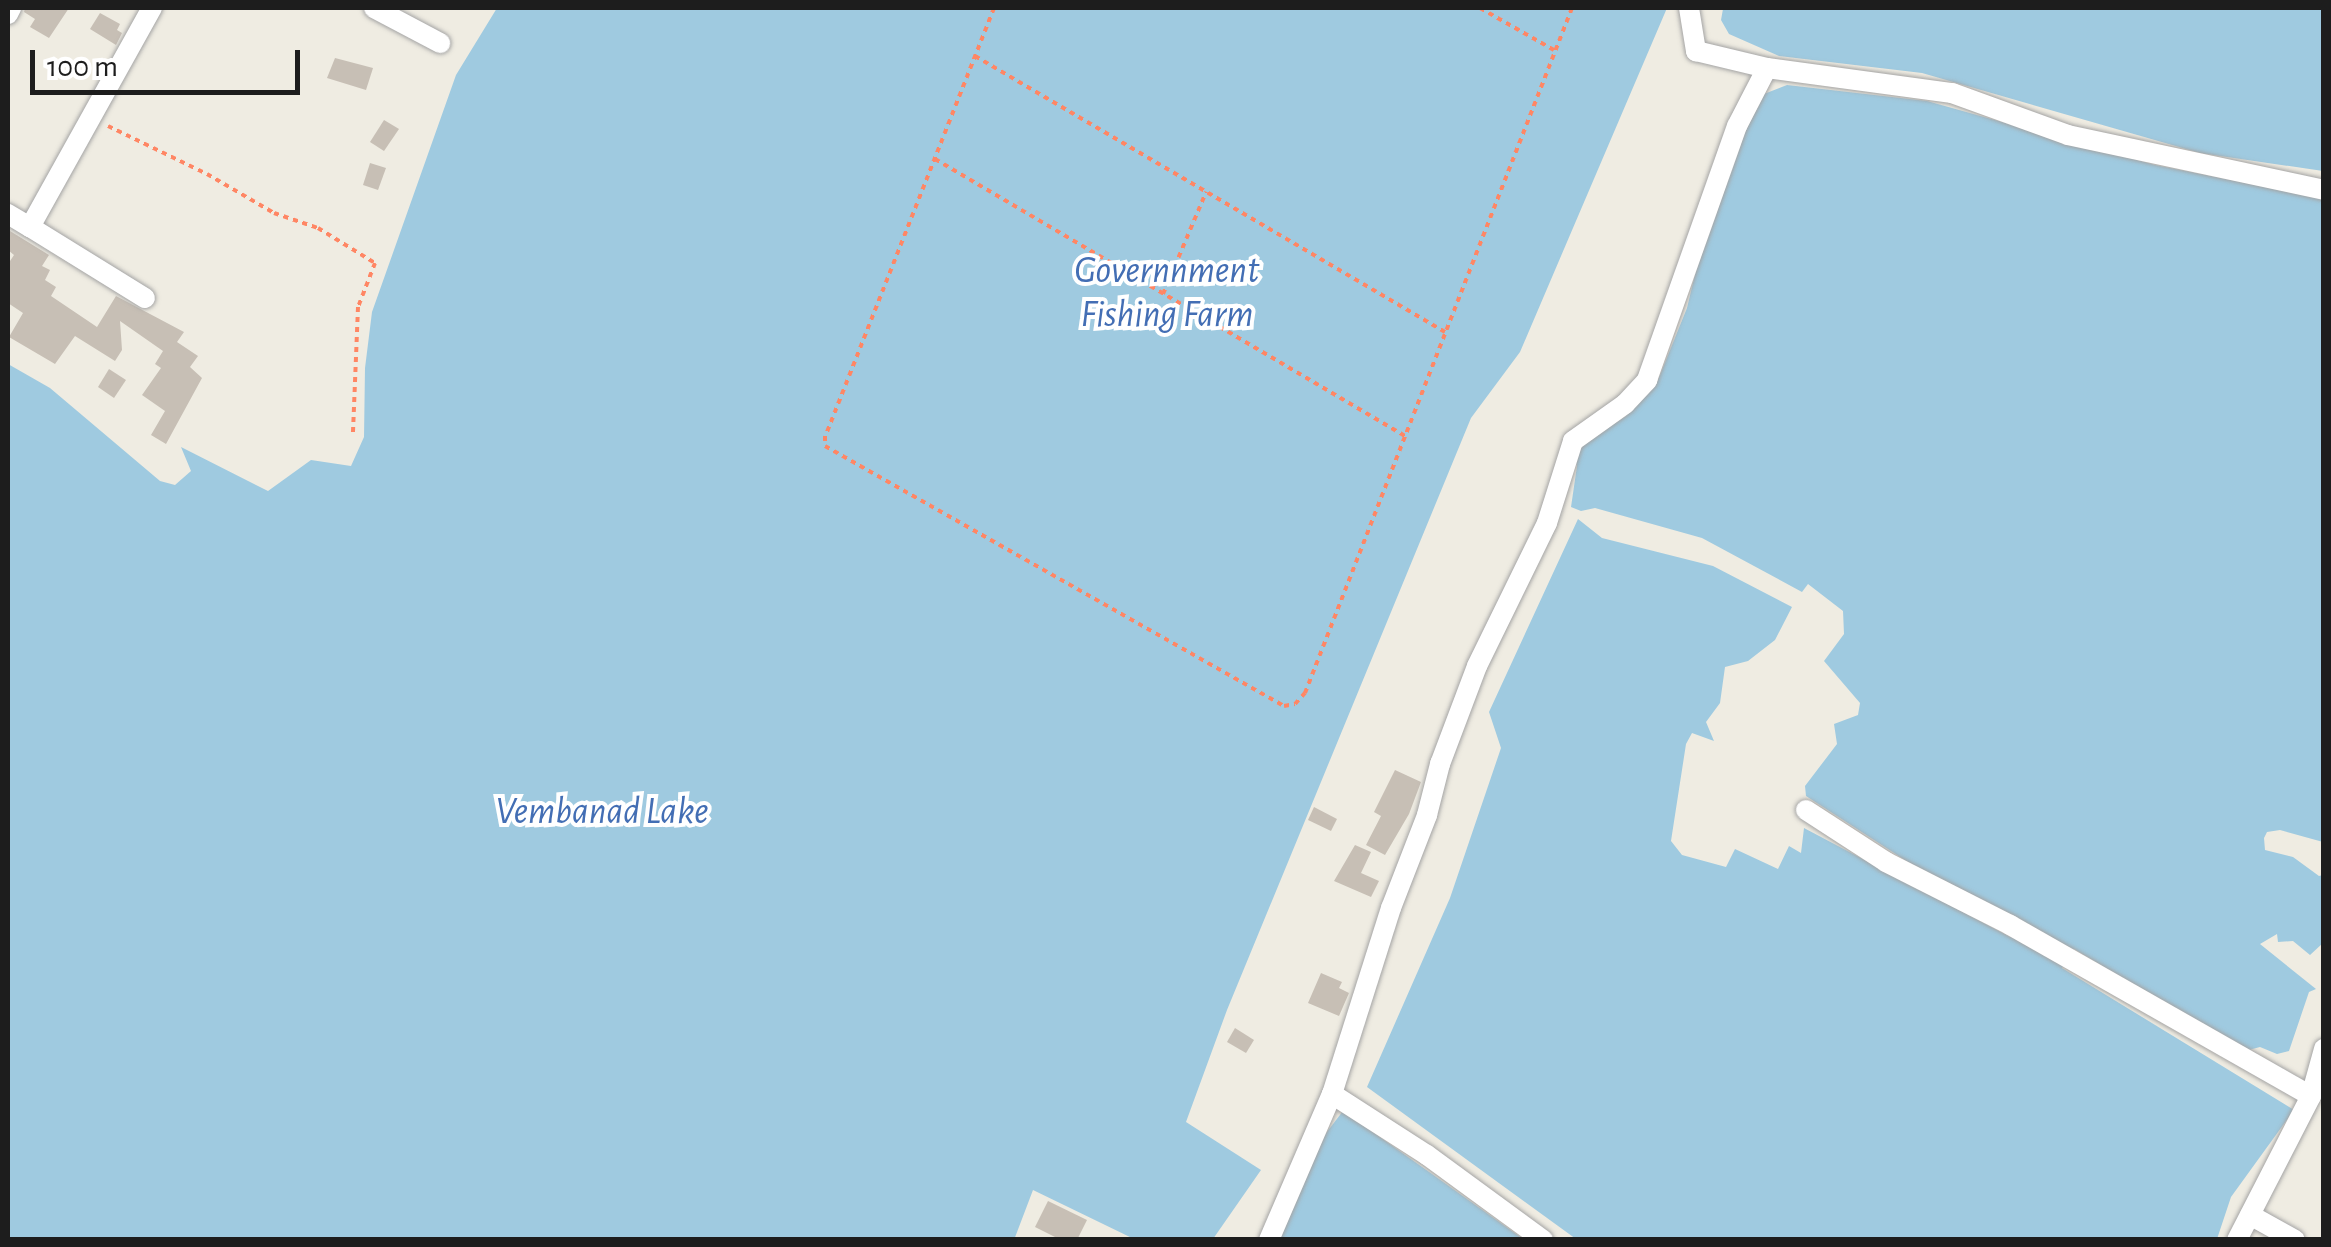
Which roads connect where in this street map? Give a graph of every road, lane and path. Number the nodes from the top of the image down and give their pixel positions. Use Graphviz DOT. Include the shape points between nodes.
graph roads {
  1 [pos="12,8"];
  2 [pos="152,8"];
  3 [pos="374,8"];
  4 [pos="994,8"];
  5 [pos="1480,8"];
  6 [pos="1572,8"];
  7 [pos="1688,8"];
  8 [pos="8,14"];
  9 [pos="440,43"];
  10 [pos="1555,50"];
  11 [pos="975,56"];
  12 [pos="1767,68"];
  13 [pos="91,116"];
  14 [pos="935,160"];
  15 [pos="2324,190"];
  16 [pos="1206,192"];
  17 [pos="8,214"];
  18 [pos="30,226"];
  19 [pos="1163,294"];
  20 [pos="145,298"];
  21 [pos="1445,332"];
  22 [pos="353,433"];
  23 [pos="1405,436"];
  24 [pos="1806,810"];
  25 [pos="2324,1050"];
  26 [pos="1332,1094"];
  27 [pos="2312,1096"];
  28 [pos="2250,1216"];
  29 [pos="1269,1240"];
  30 [pos="1543,1240"];
  31 [pos="2237,1240"];
  32 [pos="2295,1240"];
  1 -- 8 [label="street"];
  2 -- 13 [label="street"];
  3 -- 9 [label="street"];
  4 -- 11 [label="path"];
  5 -- 10 [label="path"];
  6 -- 10 [label="path"];
  7 -- 12 [label="street" via="1696,52"];
  10 -- 21 [label="path"];
  11 -- 14 [label="path"];
  11 -- 16 [label="path"];
  12 -- 15 [label="street" via="1952,93 2068,134"];
  12 -- 26 [label="street" via="1737,126 1647,380 1573,441 1548,524 1477,666"];
  13 -- 18 [label="street"];
  13 -- 22 [label="path" via="375,262 358,307"];
  14 -- 19 [label="path"];
  14 -- 23 [label="path" via="824,436 835,452 1284,706 1305,693"];
  16 -- 19 [label="path"];
  16 -- 21 [label="path"];
  17 -- 18 [label="street"];
  18 -- 20 [label="street"];
  19 -- 23 [label="path"];
  21 -- 23 [label="path"];
  24 -- 27 [label="street" via="1886,862"];
  25 -- 27 [label="street"];
  26 -- 29 [label="street"];
  26 -- 30 [label="street"];
  27 -- 28 [label="street"];
  28 -- 31 [label="street"];
  28 -- 32 [label="street"];
}
